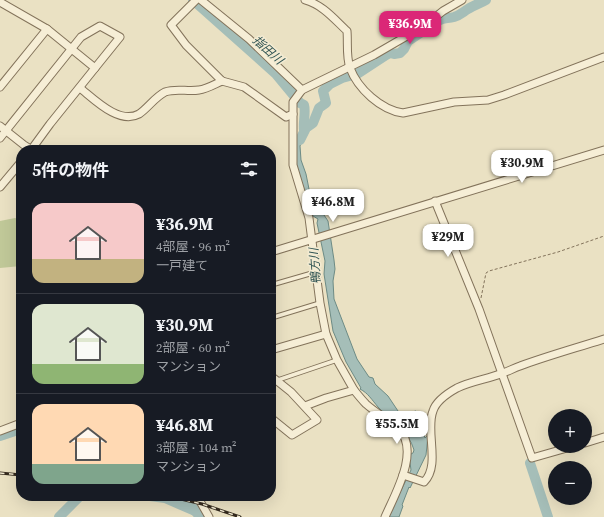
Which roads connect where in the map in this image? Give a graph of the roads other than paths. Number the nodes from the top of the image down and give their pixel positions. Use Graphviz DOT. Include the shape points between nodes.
graph roads {
  1 [pos="196,0"];
  2 [pos="201,0"];
  3 [pos="305,0"];
  4 [pos="459,1"];
  5 [pos="0,2"];
  6 [pos="47,29"];
  7 [pos="71,48"];
  8 [pos="604,57"];
  9 [pos="95,68"];
  10 [pos="351,70"];
  11 [pos="222,81"];
  12 [pos="0,87"];
  13 [pos="80,88"];
  14 [pos="301,91"];
  15 [pos="293,114"];
  16 [pos="3,128"];
  17 [pos="0,138"];
  18 [pos="25,145"];
  19 [pos="35,145"];
  20 [pos="604,150"];
  21 [pos="16,168"];
  22 [pos="0,187"];
  23 [pos="435,201"];
  24 [pos="314,238"];
  25 [pos="276,250"];
  26 [pos="317,272"];
  27 [pos="276,284"];
  28 [pos="320,303"];
  29 [pos="276,316"];
  30 [pos="326,334"];
  31 [pos="604,339"];
  32 [pos="276,349"];
  33 [pos="337,360"];
  34 [pos="502,373"];
  35 [pos="276,377"];
  36 [pos="276,380"];
  37 [pos="354,390"];
  38 [pos="305,406"];
  39 [pos="276,422"];
  40 [pos="16,425"];
  41 [pos="0,431"];
  42 [pos="604,437"];
  43 [pos="592,441"];
  44 [pos="550,453"];
  45 [pos="403,475"];
  46 [pos="199,501"];
  47 [pos="209,517"];
  48 [pos="385,517"];
  1 -- 11 [label="street" via="171,25 186,45"];
  2 -- 14 [label="street" via="249,39"];
  3 -- 10 [label="street" via="325,10 347,31"];
  4 -- 10 [label="street" via="424,26"];
  5 -- 6 [label="street"];
  6 -- 7 [label="street"];
  6 -- 12 [label="street"];
  7 -- 9 [label="street"];
  7 -- 9 [label="street" via="81,37 100,26 120,37"];
  7 -- 16 [label="street"];
  8 -- 10 [label="street" via="488,100 454,102 403,113 380,104 361,87"];
  9 -- 13 [label="street"];
  10 -- 14 [label="street"];
  11 -- 13 [label="street" via="200,90 174,90 164,93 139,114 130,117 106,108"];
  11 -- 15 [label="street" via="244,86 286,117"];
  13 -- 19 [label="street"];
  14 -- 15 [label="street" via="293,102"];
  15 -- 24 [label="street" via="293,165"];
  16 -- 17 [label="street"];
  16 -- 18 [label="street"];
  20 -- 23 [label="street"];
  21 -- 22 [label="street"];
  23 -- 24 [label="street"];
  23 -- 34 [label="street"];
  24 -- 25 [label="street"];
  24 -- 26 [label="street"];
  26 -- 27 [label="lane"];
  26 -- 28 [label="street"];
  28 -- 29 [label="lane"];
  28 -- 30 [label="street"];
  30 -- 32 [label="street"];
  30 -- 33 [label="street"];
  31 -- 34 [label="street"];
  33 -- 35 [label="lane"];
  33 -- 37 [label="street"];
  34 -- 44 [label="street" via="532,458"];
  34 -- 45 [label="street" via="470,382 437,404 431,418 432,456 427,478 424,482"];
  36 -- 38 [label="street"];
  37 -- 38 [label="street"];
  37 -- 45 [label="street" via="406,439"];
  38 -- 39 [label="street" via="317,420 292,435"];
  40 -- 41 [label="street"];
  42 -- 43 [label="street"];
  45 -- 48 [label="street"];
  46 -- 47 [label="street"];
}
